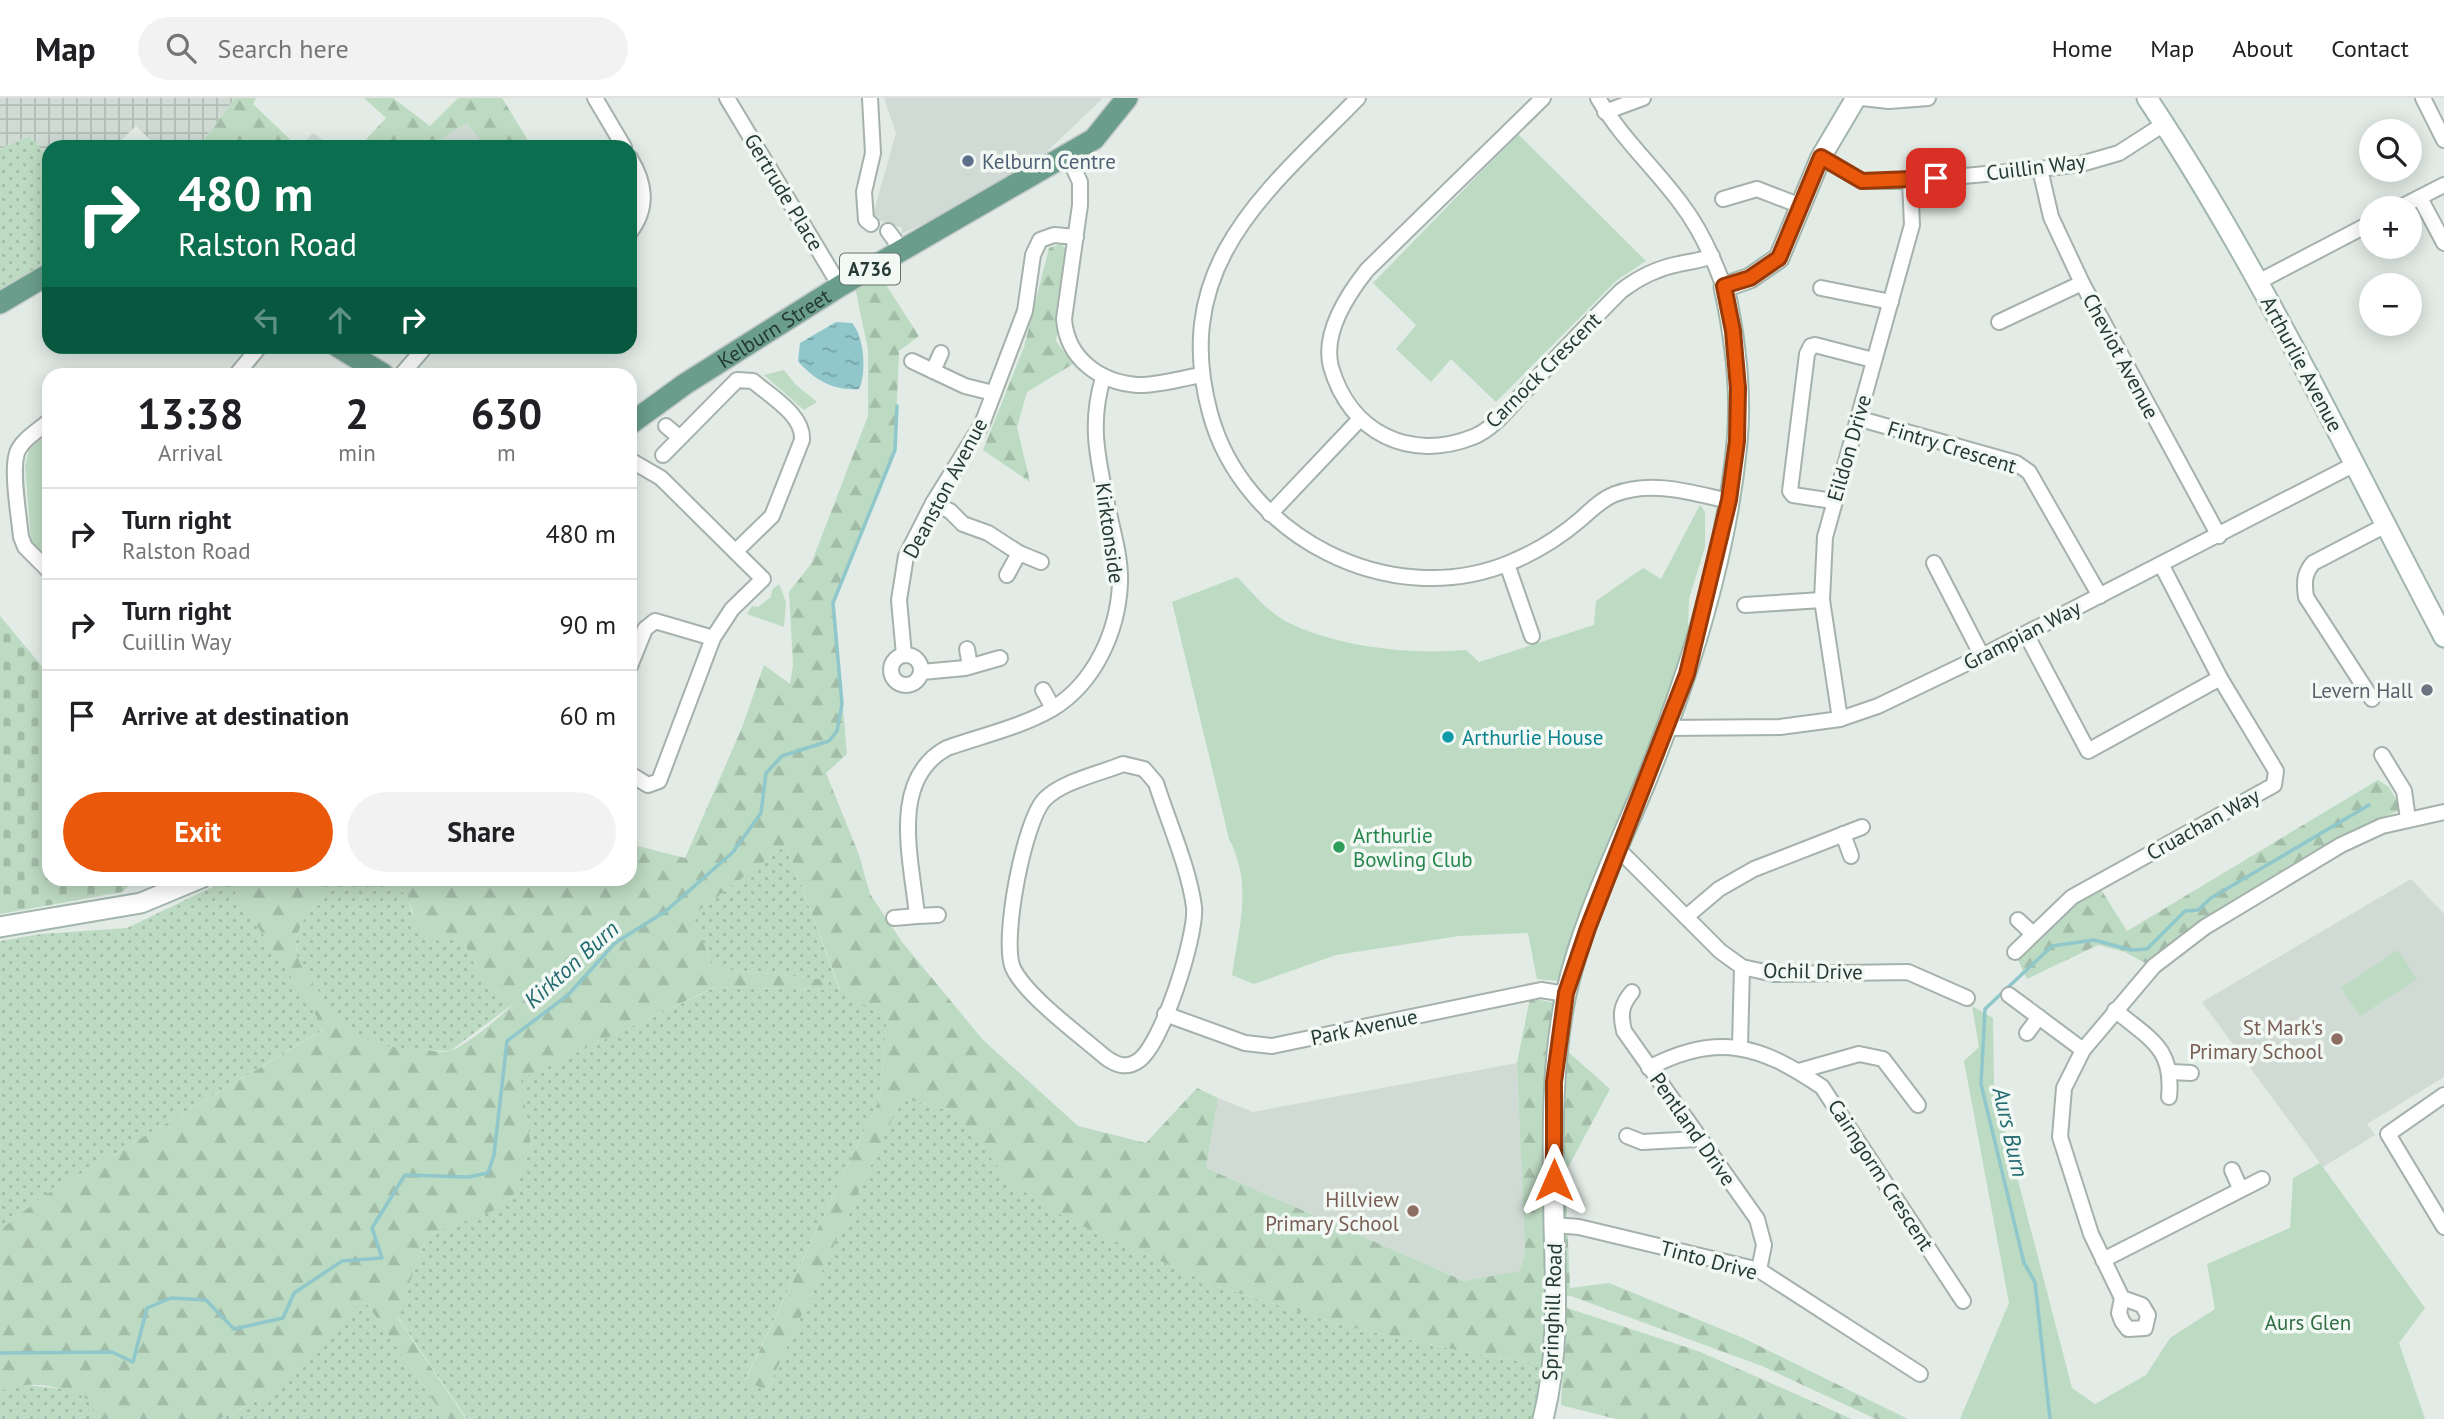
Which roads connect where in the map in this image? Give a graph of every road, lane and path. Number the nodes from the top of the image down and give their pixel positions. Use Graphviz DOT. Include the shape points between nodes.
graph roads {
  1 [pos="595,98"];
  2 [pos="727,98"];
  3 [pos="870,98"];
  4 [pos="1127,98"];
  5 [pos="1358,98"];
  6 [pos="1543,98"];
  7 [pos="1598,98"];
  8 [pos="1643,98"];
  9 [pos="1856,98"];
  10 [pos="1862,98"];
  11 [pos="1928,98"];
  12 [pos="2147,98"];
  13 [pos="2423,98"];
  14 [pos="1605,112"];
  15 [pos="2164,124"];
  16 [pos="620,140"];
  17 [pos="2444,140"];
  18 [pos="1069,156"];
  19 [pos="1821,157"];
  20 [pos="2040,169"];
  21 [pos="637,171"];
  22 [pos="1910,181"];
  23 [pos="2444,186"];
  24 [pos="2422,197"];
  25 [pos="1723,199"];
  26 [pos="2422,202"];
  27 [pos="1801,206"];
  28 [pos="637,217"];
  29 [pos="871,224"];
  30 [pos="2359,229"];
  31 [pos="888,231"];
  32 [pos="1076,237"];
  33 [pos="2444,243"];
  34 [pos="902,250"];
  35 [pos="1712,256"];
  36 [pos="42,278"];
  37 [pos="2258,282"];
  38 [pos="2082,283"];
  39 [pos="840,286"];
  40 [pos="1724,286"];
  41 [pos="1821,288"];
  42 [pos="1891,302"];
  43 [pos="0,303"];
  44 [pos="1999,322"];
  45 [pos="941,353"];
  46 [pos="253,354"];
  47 [pos="350,354"];
  48 [pos="419,354"];
  49 [pos="1873,360"];
  50 [pos="912,361"];
  51 [pos="242,368"];
  52 [pos="373,368"];
  53 [pos="407,368"];
  54 [pos="933,371"];
  55 [pos="1202,375"];
  56 [pos="1103,379"];
  57 [pos="993,393"];
  58 [pos="1857,418"];
  59 [pos="637,419"];
  60 [pos="1360,419"];
  61 [pos="666,426"];
  62 [pos="42,427"];
  63 [pos="679,438"];
  64 [pos="663,455"];
  65 [pos="637,464"];
  66 [pos="2355,464"];
  67 [pos="1729,500"];
  68 [pos="1833,501"];
  69 [pos="933,503"];
  70 [pos="1270,514"];
  71 [pos="2388,524"];
  72 [pos="2218,536"];
  73 [pos="737,550"];
  74 [pos="1019,554"];
  75 [pos="1041,562"];
  76 [pos="1934,563"];
  77 [pos="42,564"];
  78 [pos="1507,564"];
  79 [pos="2161,564"];
  80 [pos="1007,575"];
  81 [pos="2100,596"];
  82 [pos="1822,600"];
  83 [pos="1745,605"];
  84 [pos="2026,634"];
  85 [pos="1532,636"];
  86 [pos="2444,637"];
  87 [pos="713,639"];
  88 [pos="637,649"];
  89 [pos="967,649"];
  90 [pos="904,655"];
  91 [pos="1982,656"];
  92 [pos="1000,658"];
  93 [pos="970,666"];
  94 [pos="922,672"];
  95 [pos="2220,678"];
  96 [pos="1043,690"];
  97 [pos="2372,699"];
  98 [pos="1053,708"];
  99 [pos="1840,719"];
  100 [pos="1667,728"];
  101 [pos="2382,755"];
  102 [pos="637,778"];
  103 [pos="2444,812"];
  104 [pos="2408,819"];
  105 [pos="1862,827"];
  106 [pos="1843,834"];
  107 [pos="1618,849"];
  108 [pos="1851,856"];
  109 [pos="182,886"];
  110 [pos="938,915"];
  111 [pos="917,916"];
  112 [pos="1686,917"];
  113 [pos="894,918"];
  114 [pos="2018,920"];
  115 [pos="0,926"];
  116 [pos="2033,934"];
  117 [pos="2015,952"];
  118 [pos="1742,967"];
  119 [pos="1632,992"];
  120 [pos="1566,993"];
  121 [pos="2009,995"];
  122 [pos="1967,998"];
  123 [pos="2115,1010"];
  124 [pos="1165,1014"];
  125 [pos="2039,1017"];
  126 [pos="2027,1033"];
  127 [pos="1740,1046"];
  128 [pos="2083,1050"];
  129 [pos="1649,1068"];
  130 [pos="1799,1071"];
  131 [pos="2171,1072"];
  132 [pos="2192,1073"];
  133 [pos="2444,1094"];
  134 [pos="2169,1097"];
  135 [pos="1918,1105"];
  136 [pos="1627,1136"];
  137 [pos="1698,1139"];
  138 [pos="2232,1170"];
  139 [pos="2262,1179"];
  140 [pos="2240,1188"];
  141 [pos="1554,1225"];
  142 [pos="2444,1227"];
  143 [pos="2103,1260"];
  144 [pos="1759,1270"];
  145 [pos="2122,1298"];
  146 [pos="1963,1301"];
  147 [pos="1920,1374"];
  148 [pos="1543,1419"];
  1 -- 16 [label="street"];
  2 -- 39 [label="street, Gertrude Place"];
  3 -- 29 [label="street" via="873,153 864,192 866,220"];
  4 -- 18 [label="main road, Kelburn Street / A736" via="1094,139"];
  5 -- 55 [label="street" via="1253,205 1231,238 1213,274 1202,321"];
  6 -- 60 [label="street, Carnock Crescent" via="1346,296 1334,329 1331,365"];
  7 -- 14 [label="street, Springhill Road"];
  8 -- 14 [label="street"];
  9 -- 19 [label="street"];
  10 -- 11 [label="street"];
  12 -- 15 [label="street, Arthurlie Avenue"];
  13 -- 17 [label="street"];
  14 -- 35 [label="street, Springhill Road" via="1681,202"];
  15 -- 20 [label="street, Cuillin Way" via="2119,153"];
  15 -- 37 [label="street, Arthurlie Avenue" via="2224,217"];
  18 -- 32 [label="street" via="1080,181"];
  18 -- 34 [label="main road, Kelburn Street / A736"];
  19 -- 22 [label="street, Cuillin Way" via="1862,181"];
  19 -- 27 [label="street"];
  20 -- 22 [label="street, Cuillin Way"];
  20 -- 38 [label="street, Cheviot Avenue" via="2051,217"];
  21 -- 28 [label="street" via="643,183 643,205"];
  22 -- 42 [label="street, Eildon Drive" via="1912,225"];
  23 -- 24 [label="street"];
  25 -- 27 [label="street" via="1757,189"];
  26 -- 33 [label="street"];
  27 -- 40 [label="street" via="1779,258 1750,278"];
  30 -- 37 [label="street"];
  31 -- 34 [label="street"];
  32 -- 56 [label="street" via="1065,333 1082,361"];
  32 -- 57 [label="street, Deanston Avenue" via="1054,235 1040,240 1033,254 1025,310"];
  34 -- 39 [label="main road, Kelburn Street / A736"];
  35 -- 40 [label="street, Springhill Road"];
  35 -- 60 [label="street, Carnock Crescent" via="1679,263 1621,291 1505,412 1476,436 1427,447 1391,441"];
  36 -- 43 [label="main road"];
  37 -- 66 [label="street, Arthurlie Avenue"];
  38 -- 44 [label="street"];
  38 -- 72 [label="street, Cheviot Avenue"];
  39 -- 59 [label="main road, Kelburn Street / A736"];
  40 -- 67 [label="street, Springhill Road" via="1738,388"];
  41 -- 42 [label="street"];
  42 -- 49 [label="street, Eildon Drive"];
  45 -- 54 [label="street"];
  46 -- 51 [label="street"];
  47 -- 52 [label="main road"];
  48 -- 53 [label="street"];
  49 -- 58 [label="street, Eildon Drive"];
  49 -- 68 [label="street" via="1815,345 1807,354 1790,491"];
  50 -- 54 [label="street"];
  54 -- 57 [label="street"];
  55 -- 56 [label="street" via="1139,385"];
  55 -- 70 [label="street" via="1224,451"];
  56 -- 98 [label="street, Kirktonside" via="1094,414 1097,451 1120,582 1100,659 1080,686"];
  57 -- 69 [label="street, Deanston Avenue" via="976,436"];
  58 -- 68 [label="street, Eildon Drive"];
  58 -- 81 [label="street, Fintry Crescent" via="2016,463 2029,472"];
  60 -- 70 [label="street"];
  61 -- 63 [label="street"];
  62 -- 77 [label="street" via="17,452 16,465 21,537"];
  63 -- 64 [label="street"];
  63 -- 73 [label="street" via="737,380 745,379 753,381 801,425 802,440 772,516"];
  65 -- 73 [label="street" via="661,478"];
  66 -- 71 [label="street, Arthurlie Avenue"];
  66 -- 72 [label="street, Grampian Way"];
  67 -- 78 [label="street" via="1668,487 1614,494 1535,551"];
  67 -- 100 [label="street, Springhill Road" via="1687,674"];
  68 -- 82 [label="street, Eildon Drive" via="1822,554"];
  69 -- 74 [label="street"];
  69 -- 90 [label="street, Deanston Avenue" via="900,578"];
  70 -- 78 [label="street" via="1292,533 1358,567 1436,577"];
  71 -- 86 [label="street, Arthurlie Avenue"];
  71 -- 97 [label="street" via="2313,563 2304,583 2306,597"];
  72 -- 79 [label="street, Grampian Way"];
  73 -- 87 [label="street" via="763,579 732,610"];
  74 -- 75 [label="street"];
  74 -- 80 [label="street"];
  76 -- 91 [label="street"];
  78 -- 85 [label="street"];
  79 -- 81 [label="street, Grampian Way"];
  79 -- 95 [label="street"];
  81 -- 84 [label="street, Grampian Way"];
  82 -- 83 [label="street"];
  82 -- 99 [label="street, Eildon Drive"];
  84 -- 91 [label="street, Grampian Way"];
  84 -- 95 [label="street" via="2088,751"];
  87 -- 88 [label="street" via="655,621 645,629"];
  87 -- 102 [label="street" via="659,781 648,785"];
  89 -- 93 [label="street"];
  90 -- 94 [label="street" via="917,659"];
  90 -- 94 [label="street, Deanston Avenue" via="892,664 893,679 902,685 912,684"];
  91 -- 99 [label="street, Grampian Way" via="1878,706"];
  92 -- 93 [label="street, Deanston Avenue"];
  93 -- 94 [label="street, Deanston Avenue"];
  95 -- 116 [label="street, Cruachan Way" via="2276,771 2274,785 2081,891"];
  96 -- 98 [label="street"];
  98 -- 111 [label="street, Kirktonside" via="947,748 925,766 910,795 908,814"];
  99 -- 100 [label="street, Grampian Way" via="1767,728"];
  100 -- 107 [label="street, Springhill Road"];
  101 -- 104 [label="street" via="2404,791"];
  103 -- 104 [label="street"];
  104 -- 123 [label="street" via="2341,845 2205,927 2154,966"];
  105 -- 106 [label="street"];
  106 -- 108 [label="street"];
  106 -- 112 [label="street" via="1754,869 1719,888"];
  107 -- 112 [label="street, Ochil Drive"];
  107 -- 120 [label="street, Springhill Road"];
  109 -- 115 [label="street" via="141,903"];
  110 -- 111 [label="street"];
  111 -- 113 [label="street"];
  112 -- 118 [label="street, Ochil Drive"];
  114 -- 116 [label="street"];
  116 -- 117 [label="street, Cruachan Way"];
  118 -- 122 [label="street, Ochil Drive" via="1774,974 1908,972"];
  118 -- 127 [label="street"];
  119 -- 129 [label="street, Pentland Drive" via="1622,1004 1620,1017"];
  120 -- 124 [label="street, Park Avenue" via="1541,990 1272,1046 1245,1044"];
  120 -- 141 [label="street, Springhill Road" via="1554,1082"];
  121 -- 125 [label="street"];
  123 -- 128 [label="street"];
  123 -- 131 [label="street" via="2157,1046"];
  124 -- 124 [label="street" via="1145,1055 1125,1066 1115,1065 1026,987 1010,958 1007,939 1032,817 1053,791 1123,764 1144,769 1156,783 1194,907 1190,948"];
  125 -- 126 [label="street"];
  125 -- 128 [label="street"];
  127 -- 129 [label="street, Cairngorm Crescent" via="1675,1054"];
  127 -- 130 [label="street, Cairngorm Crescent"];
  128 -- 143 [label="street" via="2064,1088 2060,1137"];
  129 -- 137 [label="street, Pentland Drive"];
  130 -- 135 [label="street" via="1859,1054 1883,1059"];
  130 -- 146 [label="street, Cairngorm Crescent" via="1834,1101"];
  131 -- 132 [label="street"];
  131 -- 134 [label="street"];
  133 -- 142 [label="street" via="2388,1134"];
  136 -- 137 [label="street" via="1642,1142"];
  137 -- 144 [label="street, Pentland Drive" via="1757,1219 1764,1245"];
  138 -- 140 [label="street"];
  139 -- 140 [label="street"];
  140 -- 143 [label="street"];
  141 -- 144 [label="street, Tinto Drive"];
  141 -- 148 [label="street, Springhill Road" via="1555,1314"];
  143 -- 145 [label="street"];
  144 -- 147 [label="street, Tinto Drive"];
}
